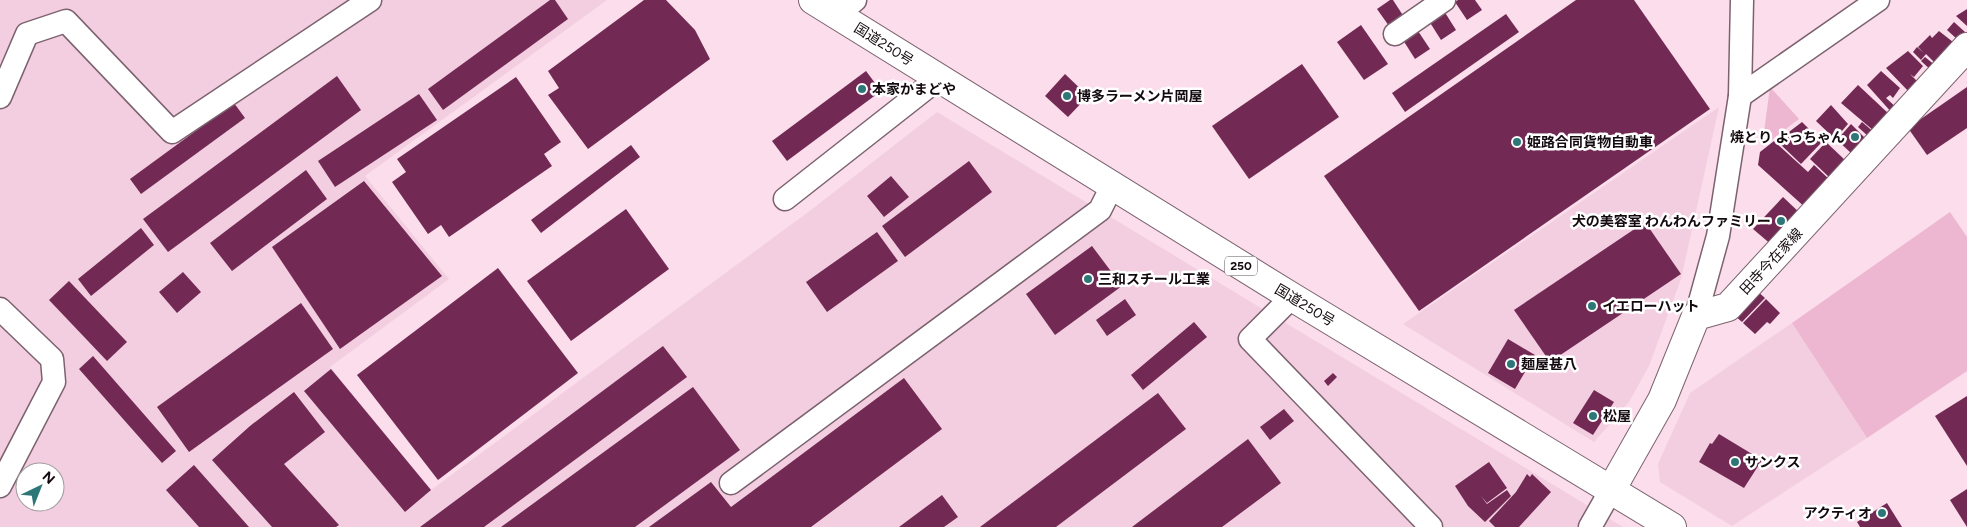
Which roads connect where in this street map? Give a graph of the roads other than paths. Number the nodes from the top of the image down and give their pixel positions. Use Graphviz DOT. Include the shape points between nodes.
graph roads {
  1 [pos="370,0"];
  2 [pos="813,0"];
  3 [pos="1444,0"];
  4 [pos="1742,0"];
  5 [pos="1878,0"];
  6 [pos="846,8"];
  7 [pos="1395,34"];
  8 [pos="1967,48"];
  9 [pos="939,78"];
  10 [pos="1740,96"];
  11 [pos="0,97"];
  12 [pos="1112,186"];
  13 [pos="785,199"];
  14 [pos="1292,297"];
  15 [pos="0,309"];
  16 [pos="1696,316"];
  17 [pos="730,482"];
  18 [pos="0,486"];
  19 [pos="1612,490"];
  20 [pos="1431,527"];
  21 [pos="1590,527"];
  22 [pos="1672,527"];
  1 -- 11 [label="street" via="172,132 66,21 27,34"];
  2 -- 6 [label="main road, 国道250号 / 250"];
  3 -- 7 [label="street"];
  4 -- 10 [label="street"];
  5 -- 10 [label="street"];
  6 -- 9 [label="main road, 国道250号 / 250"];
  8 -- 16 [label="main road, 田寺今在家線" via="1728,308"];
  9 -- 12 [label="main road, 国道250号 / 250"];
  9 -- 13 [label="street"];
  10 -- 16 [label="street" via="1718,236"];
  12 -- 14 [label="main road, 国道250号 / 250"];
  12 -- 17 [label="street" via="1100,210"];
  14 -- 19 [label="main road, 国道250号 / 250"];
  14 -- 20 [label="street" via="1250,339"];
  15 -- 18 [label="street" via="52,359 54,382"];
  16 -- 19 [label="main road" via="1662,400"];
  19 -- 21 [label="street"];
  19 -- 22 [label="main road, 国道250号 / 250"];
}
